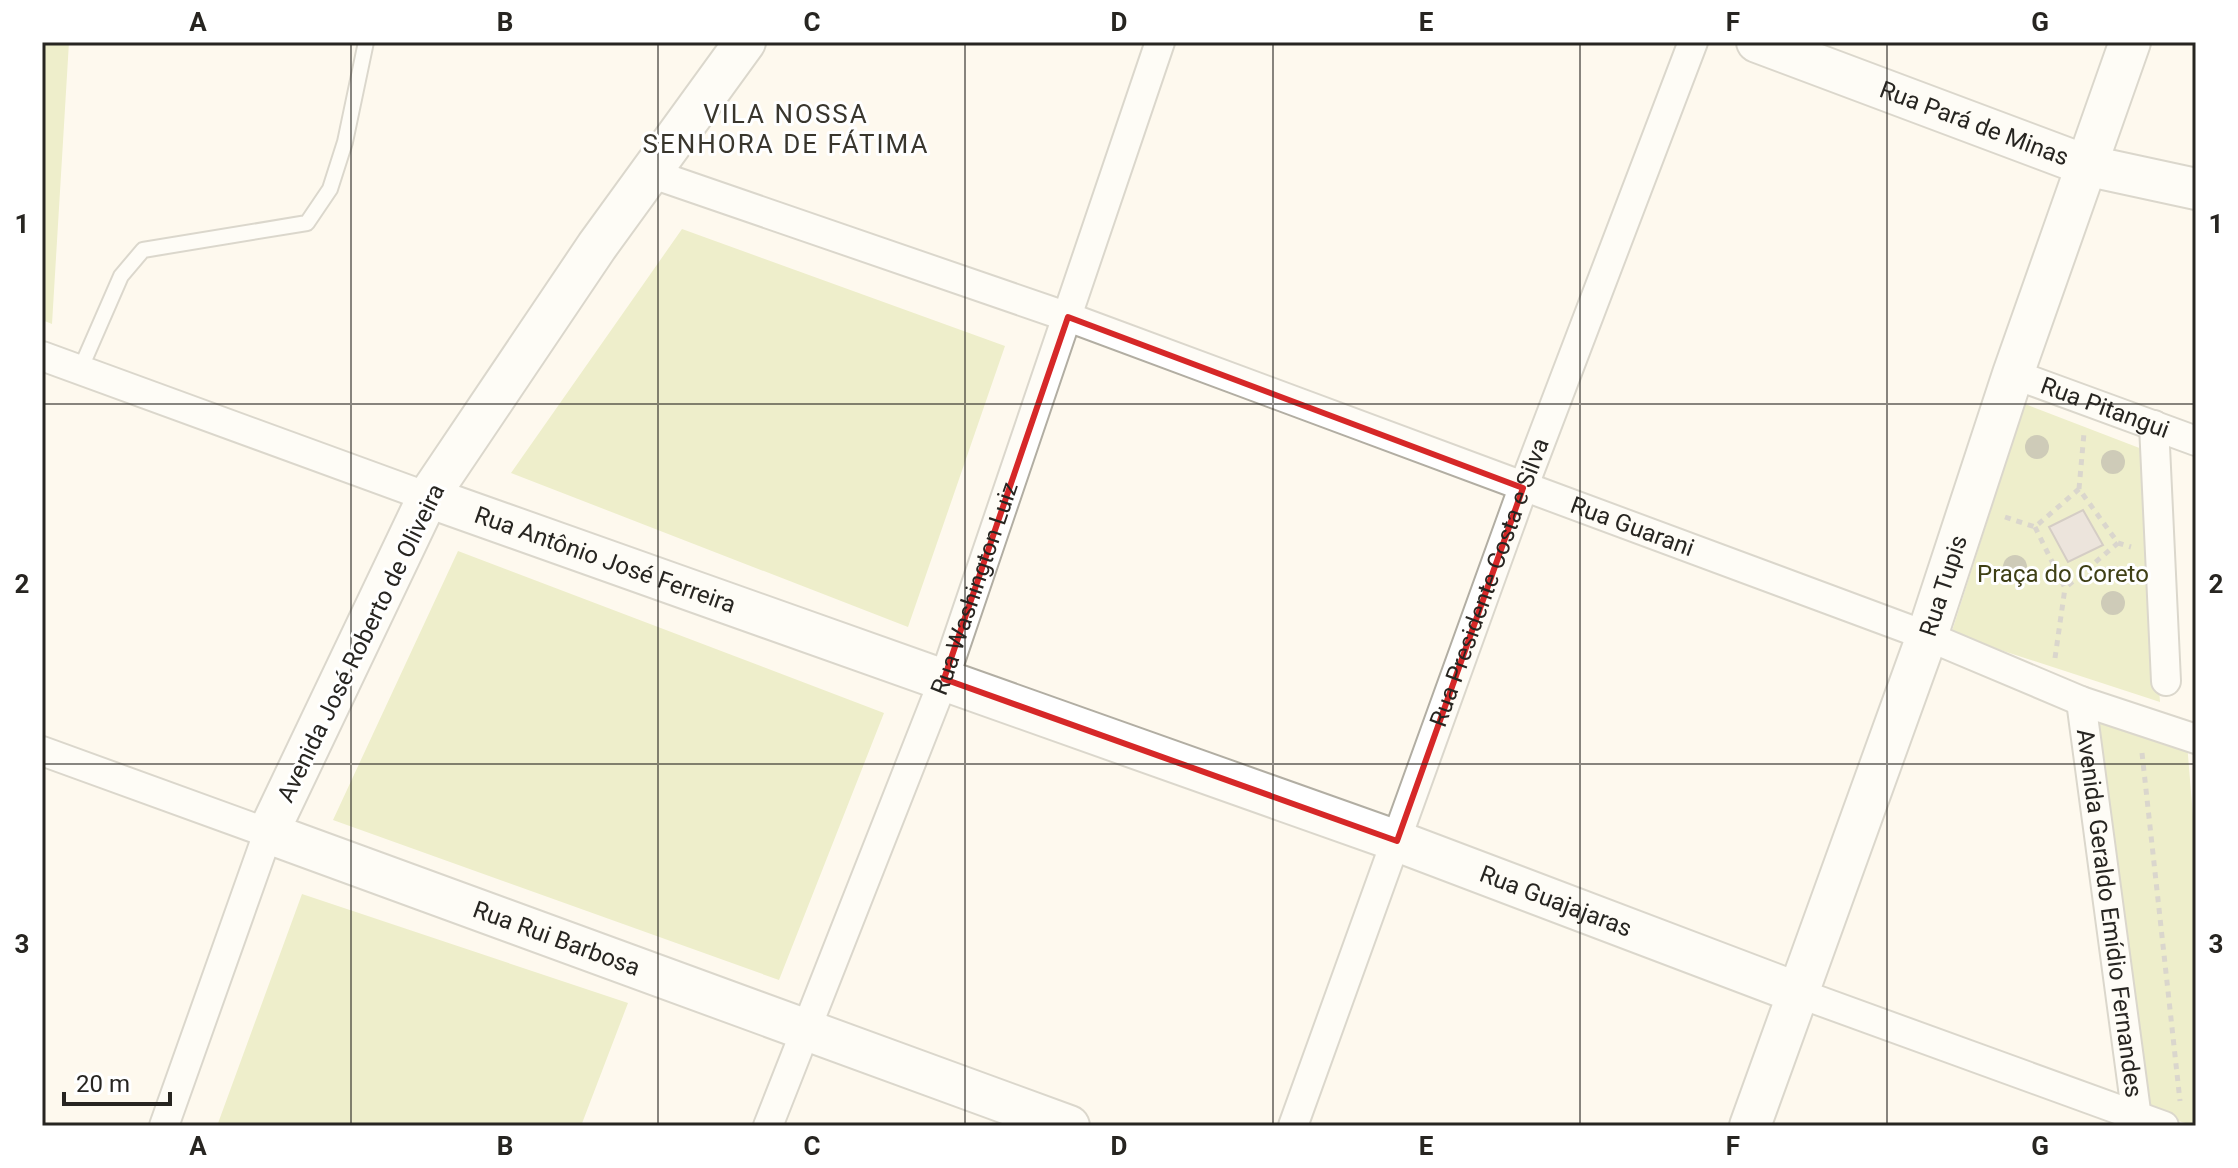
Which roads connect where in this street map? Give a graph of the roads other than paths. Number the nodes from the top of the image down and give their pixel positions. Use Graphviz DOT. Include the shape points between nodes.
graph roads {
  1 [pos="366,42"];
  2 [pos="745,42"];
  3 [pos="1160,42"];
  4 [pos="1693,42"];
  5 [pos="1757,42"];
  6 [pos="2130,42"];
  7 [pos="2085,165"];
  8 [pos="650,173"];
  9 [pos="2196,189"];
  10 [pos="1068,317"];
  11 [pos="42,356"];
  12 [pos="80,370"];
  13 [pos="2013,374"];
  14 [pos="2154,425"];
  15 [pos="2196,441"];
  16 [pos="1523,488"];
  17 [pos="428,497"];
  18 [pos="1927,636"];
  19 [pos="944,679"];
  20 [pos="2166,681"];
  21 [pos="2081,701"];
  22 [pos="2196,745"];
  23 [pos="42,751"];
  24 [pos="268,833"];
  25 [pos="1397,841"];
  26 [pos="1798,993"];
  27 [pos="806,1027"];
  28 [pos="2173,1118"];
  29 [pos="2138,1121"];
  30 [pos="164,1126"];
  31 [pos="768,1126"];
  32 [pos="1069,1126"];
  33 [pos="1293,1126"];
  34 [pos="1750,1126"];
  1 -- 12 [label="lane" via="330,189 307,223 143,250 121,276"];
  2 -- 8 [label="main road, Avenida José Roberto de Oliveira"];
  3 -- 10 [label="street, Rua Washington Luiz"];
  4 -- 16 [label="street, Rua Presidente Costa e Silva"];
  5 -- 7 [label="main road, Rua Pará de Minas"];
  6 -- 7 [label="main road, Rua Tupis"];
  7 -- 9 [label="main road, Rua Pará de Minas"];
  7 -- 13 [label="main road, Rua Tupis"];
  8 -- 10 [label="street, Rua Guarani"];
  8 -- 17 [label="main road, Avenida José Roberto de Oliveira"];
  10 -- 16 [label="street, Rua Guarani"];
  10 -- 19 [label="street, Rua Washington Luiz"];
  11 -- 12 [label="street, Rua Antônio José Ferreira"];
  12 -- 17 [label="street, Rua Antônio José Ferreira"];
  13 -- 14 [label="street, Rua Pitangui"];
  13 -- 18 [label="main road, Rua Tupis"];
  14 -- 15 [label="street, Rua Pitangui"];
  14 -- 20 [label="street"];
  16 -- 18 [label="street, Rua Guarani"];
  16 -- 25 [label="street, Rua Presidente Costa e Silva"];
  17 -- 19 [label="main road, Rua Antônio José Ferreira"];
  17 -- 24 [label="main road, Avenida José Roberto de Oliveira"];
  18 -- 21 [label="street, Rua Guarani"];
  18 -- 26 [label="main road, Rua Tupis"];
  19 -- 25 [label="main road, Rua Guajajaras"];
  19 -- 27 [label="street, Rua Washington Luiz"];
  21 -- 22 [label="street, Rua Guarani"];
  21 -- 29 [label="street, Avenida Geraldo Emídio Fernandes"];
  23 -- 24 [label="street, Rua Rui Barbosa"];
  24 -- 27 [label="main road, Rua Rui Barbosa"];
  24 -- 30 [label="street, Avenida José Roberto de Oliveira"];
  25 -- 26 [label="main road, Rua Guajajaras"];
  25 -- 33 [label="street, Rua Presidente Costa e Silva"];
  26 -- 29 [label="street, Rua Guajajaras"];
  26 -- 34 [label="main road, Rua Tupis"];
  27 -- 31 [label="street, Rua Washington Luiz"];
  27 -- 32 [label="main road, Rua Rui Barbosa"];
  28 -- 29 [label="street, Rua Guajajaras"];
}
